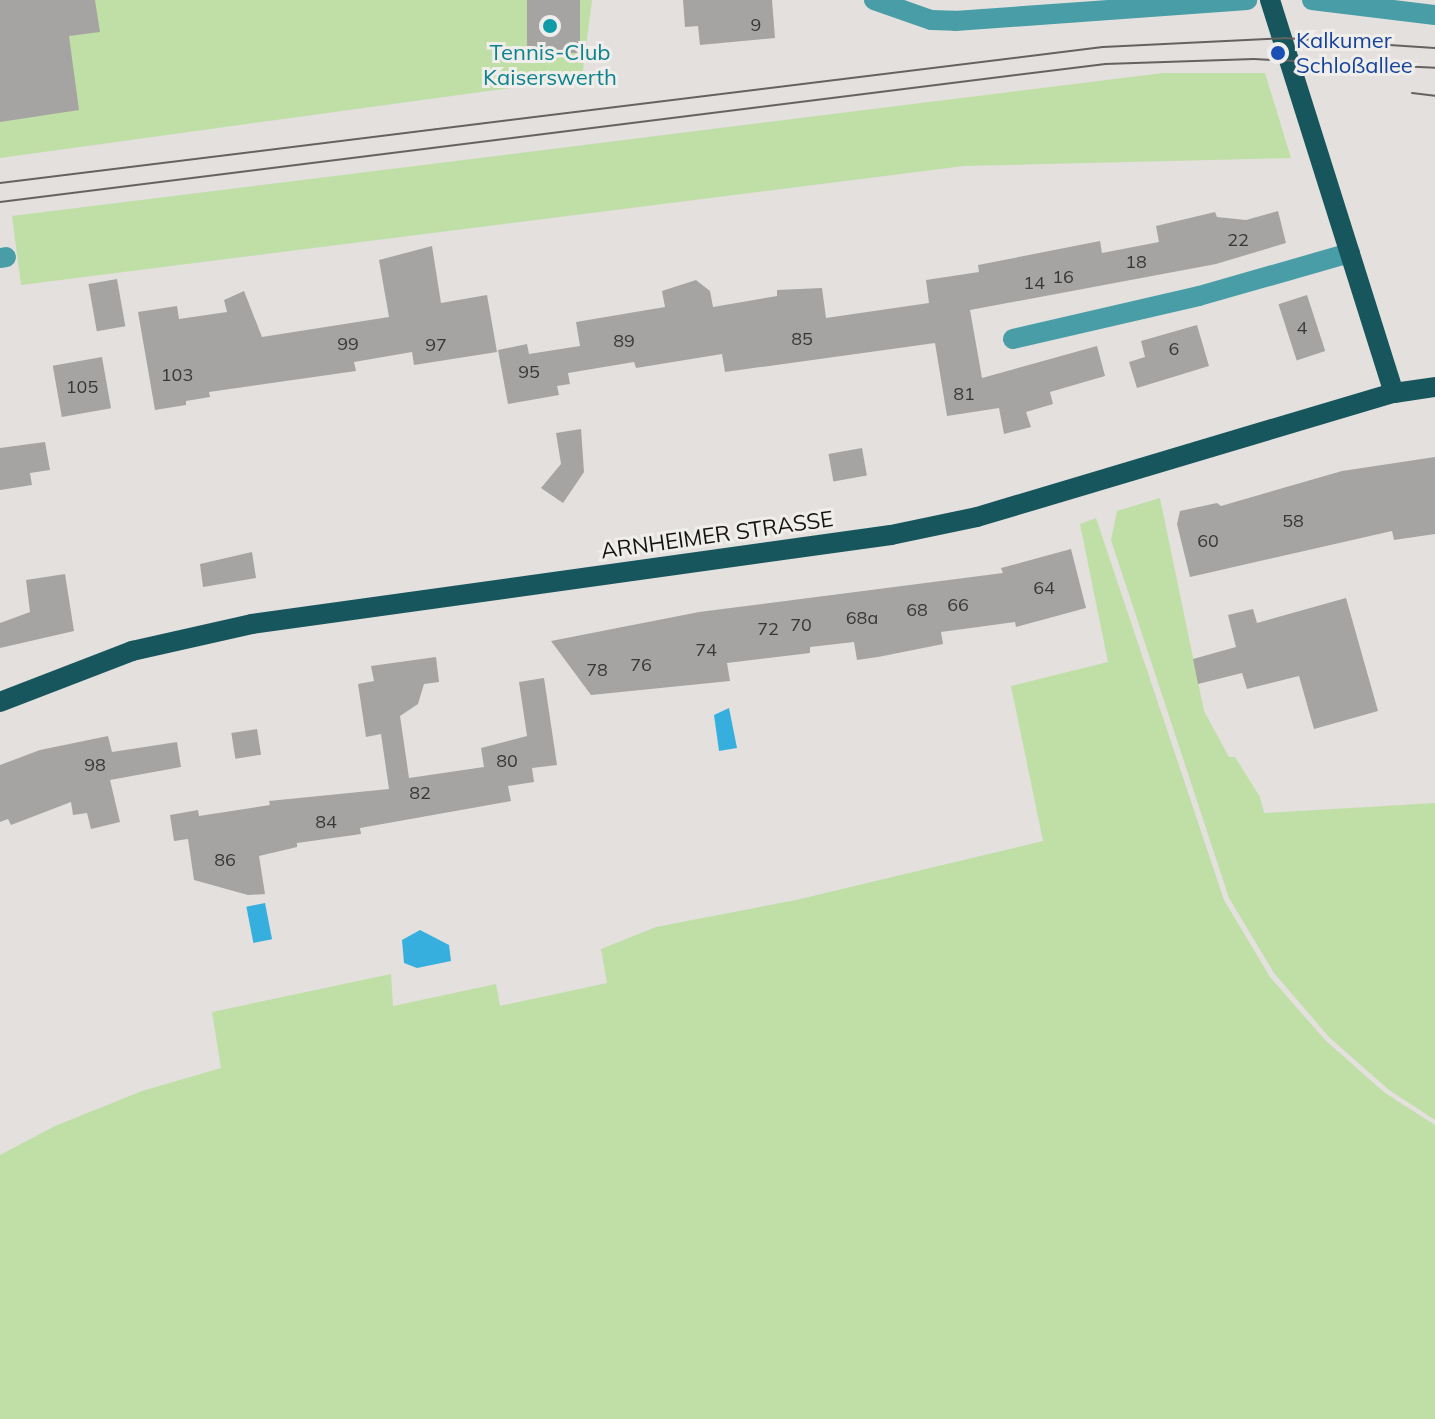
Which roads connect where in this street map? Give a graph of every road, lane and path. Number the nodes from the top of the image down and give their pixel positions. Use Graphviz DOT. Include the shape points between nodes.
graph roads {
  1 [pos="874,0"];
  2 [pos="1247,0"];
  3 [pos="1270,0"];
  4 [pos="1312,0"];
  5 [pos="1180,2"];
  6 [pos="1435,15"];
  7 [pos="1350,253"];
  8 [pos="1013,339"];
  9 [pos="1435,387"];
  10 [pos="1394,393"];
  11 [pos="0,702"];
  1 -- 5 [label="street" via="931,20 1043,17"];
  2 -- 5 [label="street"];
  3 -- 7 [label="main road"];
  4 -- 6 [label="street"];
  7 -- 8 [label="street" via="1199,296"];
  7 -- 10 [label="main road"];
  9 -- 10 [label="main road, ARNHEIMER STRASSE"];
  10 -- 11 [label="main road, ARNHEIMER STRASSE" via="977,517 891,535 252,624 132,651"];
}
